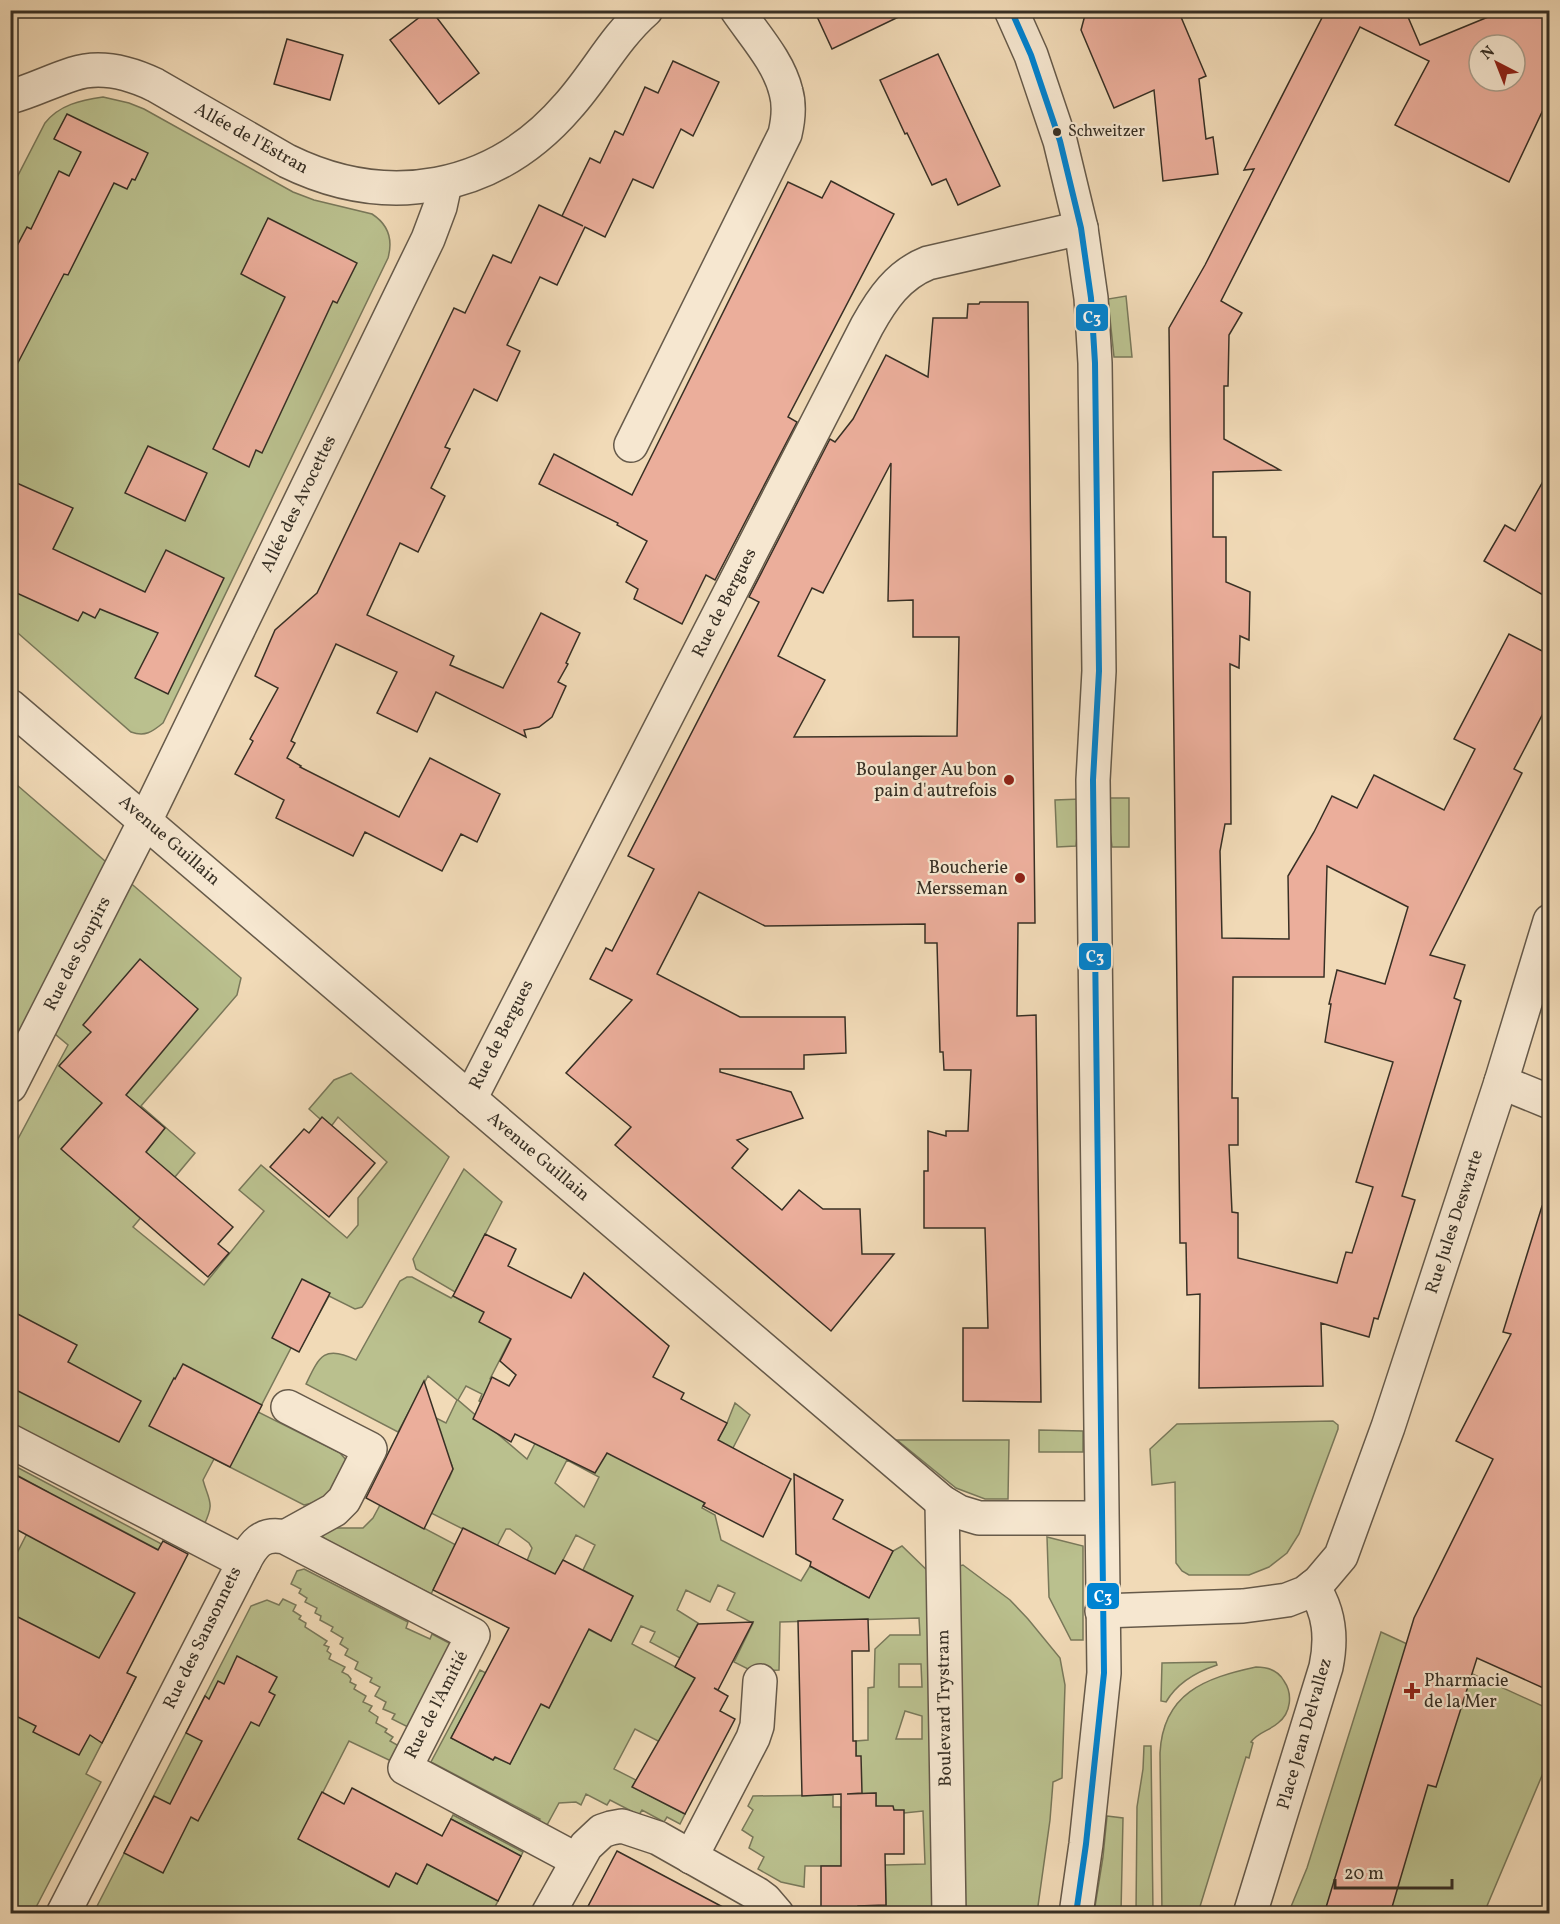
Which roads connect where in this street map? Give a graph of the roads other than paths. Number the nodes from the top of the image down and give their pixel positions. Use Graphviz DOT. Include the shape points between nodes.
graph roads {
  1 [pos="646,10"];
  2 [pos="737,10"];
  3 [pos="1011,10"];
  4 [pos="11,97"];
  5 [pos="445,184"];
  6 [pos="1081,228"];
  7 [pos="631,445"];
  8 [pos="10,706"];
  9 [pos="145,821"];
  10 [pos="1550,921"];
  11 [pos="1501,1082"];
  12 [pos="10,1086"];
  13 [pos="470,1099"];
  14 [pos="1550,1102"];
  15 [pos="288,1407"];
  16 [pos="10,1441"];
  17 [pos="942,1502"];
  18 [pos="1101,1518"];
  19 [pos="285,1536"];
  20 [pos="243,1562"];
  21 [pos="1313,1587"];
  22 [pos="1103,1624"];
  23 [pos="760,1681"];
  24 [pos="692,1857"];
  25 [pos="577,1860"];
  26 [pos="63,1914"];
  27 [pos="548,1914"];
  28 [pos="777,1914"];
  29 [pos="949,1914"];
  30 [pos="1076,1914"];
  31 [pos="1250,1914"];
  1 -- 5 [label="street, Allée de l'Estran" via="623,33 580,93 540,134 506,159"];
  2 -- 7 [label="street" via="772,61 787,93 785,134"];
  3 -- 6 [label="street" via="1051,112"];
  4 -- 5 [label="street, Allée de l'Estran" via="74,74 92,71 132,75 286,161 326,178 367,188 410,189"];
  5 -- 9 [label="street, Allée des Avocettes" via="428,239"];
  6 -- 13 [label="street, Rue de Bergues" via="928,263 899,281 880,303"];
  6 -- 18 [label="street" via="1091,298 1096,410 1099,671 1093,780"];
  8 -- 9 [label="street, Avenue Guillain"];
  9 -- 12 [label="street, Rue des Soupirs"];
  9 -- 13 [label="street, Avenue Guillain"];
  10 -- 11 [label="street, Rue Jules Deswarte"];
  11 -- 14 [label="street"];
  11 -- 21 [label="street, Rue Jules Deswarte" via="1355,1520 1341,1556"];
  13 -- 17 [label="street, Avenue Guillain"];
  15 -- 19 [label="street" via="370,1449 344,1500 334,1510"];
  16 -- 20 [label="street, Rue des Sansonnets"];
  17 -- 18 [label="street, Avenue Guillain" via="979,1518"];
  17 -- 29 [label="street, Boulevard Trystram"];
  18 -- 22 [label="street"];
  19 -- 20 [label="street" via="274,1535 258,1542"];
  19 -- 25 [label="street, Rue de l'Amitié" via="473,1635 405,1768"];
  20 -- 26 [label="street, Rue des Sansonnets"];
  21 -- 22 [label="street" via="1287,1600 1267,1604"];
  21 -- 31 [label="street, Place Jean Delvallez" via="1327,1617 1329,1652"];
  22 -- 30 [label="street" via="1103,1700"];
  23 -- 24 [label="street" via="753,1738"];
  24 -- 25 [label="street" via="658,1838 622,1826 593,1837"];
  24 -- 28 [label="street" via="757,1894"];
  25 -- 27 [label="street"];
}
